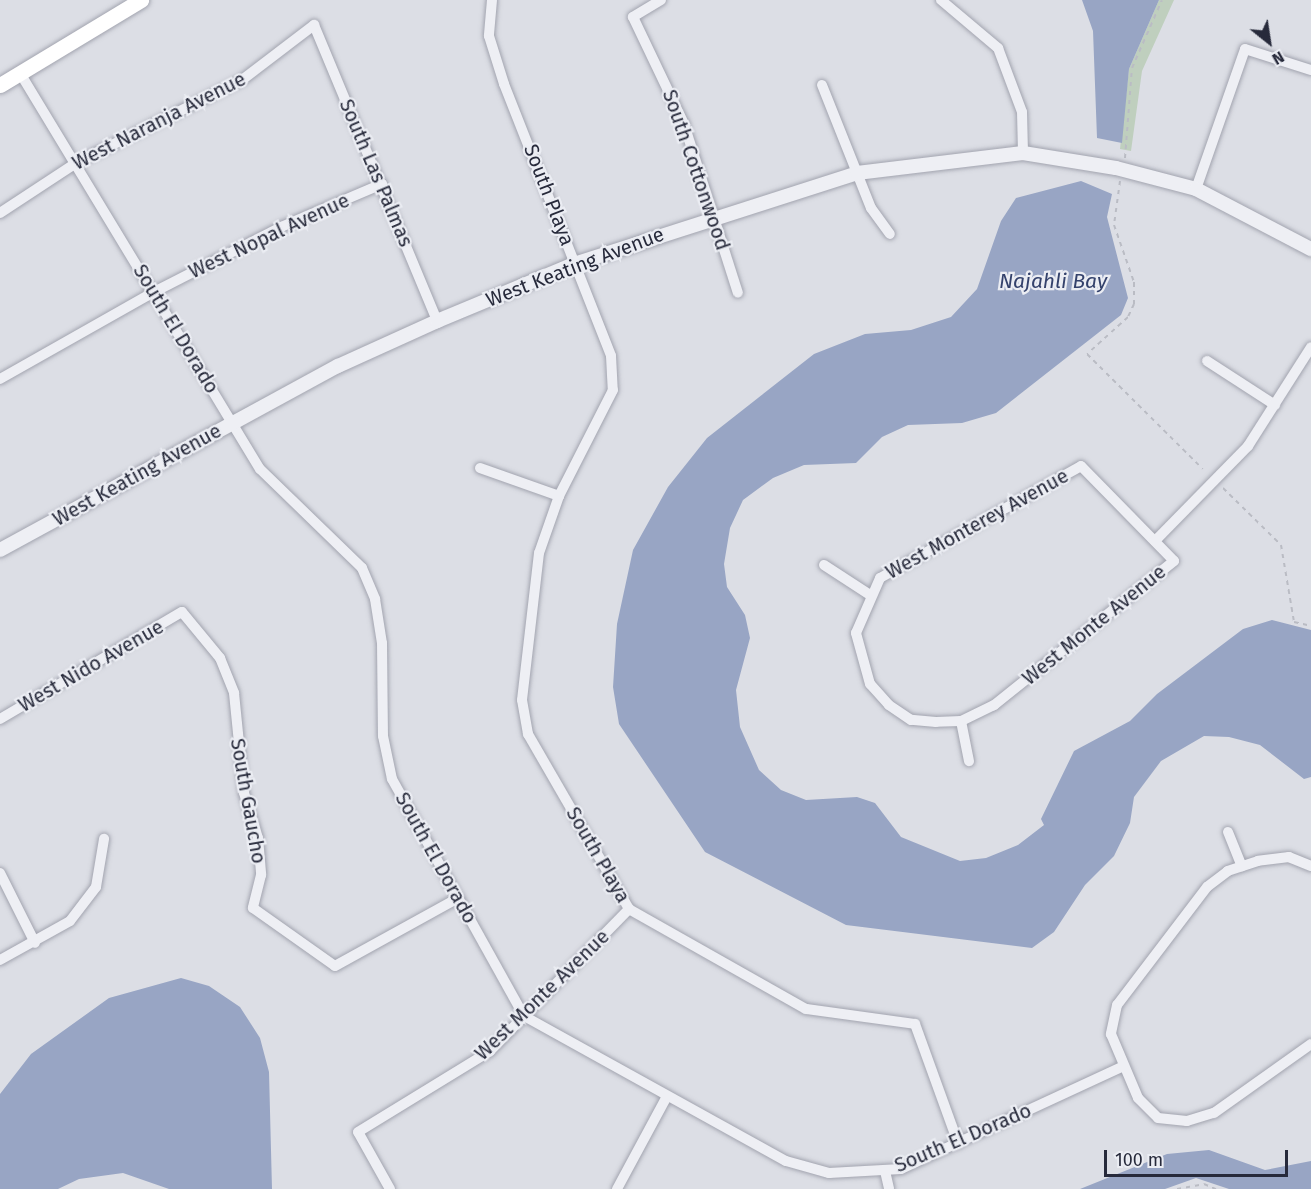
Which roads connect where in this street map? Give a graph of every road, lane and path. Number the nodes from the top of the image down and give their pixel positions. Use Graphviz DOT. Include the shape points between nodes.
graph roads {
  1 [pos="141,0"];
  2 [pos="492,0"];
  3 [pos="661,0"];
  4 [pos="941,0"];
  5 [pos="1162,0"];
  6 [pos="314,25"];
  7 [pos="1311,70"];
  8 [pos="20,73"];
  9 [pos="0,85"];
  10 [pos="822,86"];
  11 [pos="1023,153"];
  12 [pos="76,163"];
  13 [pos="1123,170"];
  14 [pos="857,173"];
  15 [pos="382,184"];
  16 [pos="1196,189"];
  17 [pos="0,213"];
  18 [pos="713,216"];
  19 [pos="890,234"];
  20 [pos="1311,249"];
  21 [pos="574,264"];
  22 [pos="154,292"];
  23 [pos="738,293"];
  24 [pos="437,321"];
  25 [pos="1311,347"];
  26 [pos="1207,361"];
  27 [pos="0,379"];
  28 [pos="613,390"];
  29 [pos="625,394"];
  30 [pos="1275,405"];
  31 [pos="232,423"];
  32 [pos="480,468"];
  33 [pos="1203,469"];
  34 [pos="1221,486"];
  35 [pos="559,496"];
  36 [pos="1155,541"];
  37 [pos="0,550"];
  38 [pos="824,565"];
  39 [pos="870,595"];
  40 [pos="182,612"];
  41 [pos="1311,626"];
  42 [pos="870,684"];
  43 [pos="0,719"];
  44 [pos="961,721"];
  45 [pos="969,761"];
  46 [pos="1228,832"];
  47 [pos="104,839"];
  48 [pos="1311,866"];
  49 [pos="1242,867"];
  50 [pos="0,873"];
  51 [pos="458,898"];
  52 [pos="629,909"];
  53 [pos="34,943"];
  54 [pos="0,960"];
  55 [pos="524,1016"];
  56 [pos="1311,1044"];
  57 [pos="1122,1067"];
  58 [pos="666,1098"];
  59 [pos="958,1143"];
  60 [pos="885,1171"];
  61 [pos="390,1189"];
  62 [pos="617,1189"];
  63 [pos="890,1189"];
  64 [pos="1177,1189"];
  65 [pos="1216,1189"];
  1 -- 8 [label="main road"];
  2 -- 21 [label="street, South Playa" via="489,36"];
  3 -- 18 [label="street, South Cottonwood" via="633,17 684,124"];
  4 -- 11 [label="street" via="998,48 1023,112"];
  5 -- 13 [label="path" via="1132,69"];
  6 -- 12 [label="street, West Naranja Avenue" via="242,80"];
  6 -- 15 [label="street, South Las Palmas"];
  7 -- 16 [label="street" via="1245,49"];
  8 -- 9 [label="main road"];
  8 -- 12 [label="street, South El Dorado"];
  10 -- 14 [label="street"];
  11 -- 13 [label="street, West Keating Avenue"];
  11 -- 14 [label="street, West Keating Avenue"];
  12 -- 17 [label="street, West Naranja Avenue"];
  12 -- 22 [label="street, South El Dorado"];
  13 -- 16 [label="street, West Keating Avenue"];
  13 -- 33 [label="path" via="1114,225 1134,282 1134,304 1128,317 1087,354"];
  14 -- 18 [label="street, West Keating Avenue"];
  14 -- 19 [label="street" via="871,208"];
  15 -- 22 [label="street, West Nopal Avenue"];
  15 -- 24 [label="street, South Las Palmas"];
  16 -- 20 [label="street, West Keating Avenue"];
  18 -- 21 [label="street, West Keating Avenue"];
  18 -- 23 [label="street, South Cottonwood"];
  21 -- 24 [label="street, West Keating Avenue"];
  21 -- 28 [label="street, South Playa" via="611,356"];
  22 -- 27 [label="street, West Nopal Avenue"];
  22 -- 31 [label="street, South El Dorado"];
  24 -- 31 [label="street, West Keating Avenue"];
  25 -- 30 [label="street, West Monte Avenue"];
  26 -- 30 [label="street"];
  28 -- 29 [label="street"];
  28 -- 35 [label="street, South Playa"];
  30 -- 36 [label="street, West Monte Avenue" via="1248,446"];
  31 -- 37 [label="street, West Keating Avenue"];
  31 -- 51 [label="street, South El Dorado" via="260,469 362,568 380,632 383,736 392,779"];
  32 -- 35 [label="street"];
  34 -- 41 [label="path" via="1281,544 1294,622"];
  35 -- 52 [label="street, South Playa" via="539,553 522,700 528,734"];
  36 -- 39 [label="street, West Monterey Avenue" via="1081,466 880,578"];
  36 -- 44 [label="street, West Monte Avenue" via="1174,561 994,705"];
  38 -- 39 [label="street"];
  39 -- 42 [label="street, West Monterey Avenue" via="856,633"];
  40 -- 43 [label="street, West Nido Avenue"];
  40 -- 51 [label="street, South Gaucho" via="220,658 234,693 244,793 258,838 261,875 253,908 335,966"];
  42 -- 44 [label="street, West Monte Avenue" via="911,720"];
  44 -- 45 [label="street"];
  46 -- 49 [label="street"];
  47 -- 53 [label="street" via="96,887 70,921"];
  48 -- 49 [label="street" via="1289,856"];
  49 -- 57 [label="street" via="1207,887 1117,1005 1111,1034"];
  50 -- 53 [label="street"];
  51 -- 55 [label="street, South El Dorado"];
  52 -- 55 [label="street, West Monte Avenue"];
  52 -- 59 [label="street, South Playa" via="806,1009 915,1024"];
  53 -- 54 [label="street"];
  55 -- 58 [label="street, South El Dorado"];
  55 -- 61 [label="street, West Monte Avenue" via="457,1074 358,1132"];
  56 -- 57 [label="street" via="1214,1113 1186,1121 1158,1119 1138,1098"];
  57 -- 59 [label="street, South El Dorado"];
  58 -- 60 [label="street, South El Dorado" via="786,1161 829,1173"];
  58 -- 62 [label="street"];
  59 -- 60 [label="street, South El Dorado"];
  60 -- 63 [label="street"];
  64 -- 65 [label="path" via="1204,1184"];
}
